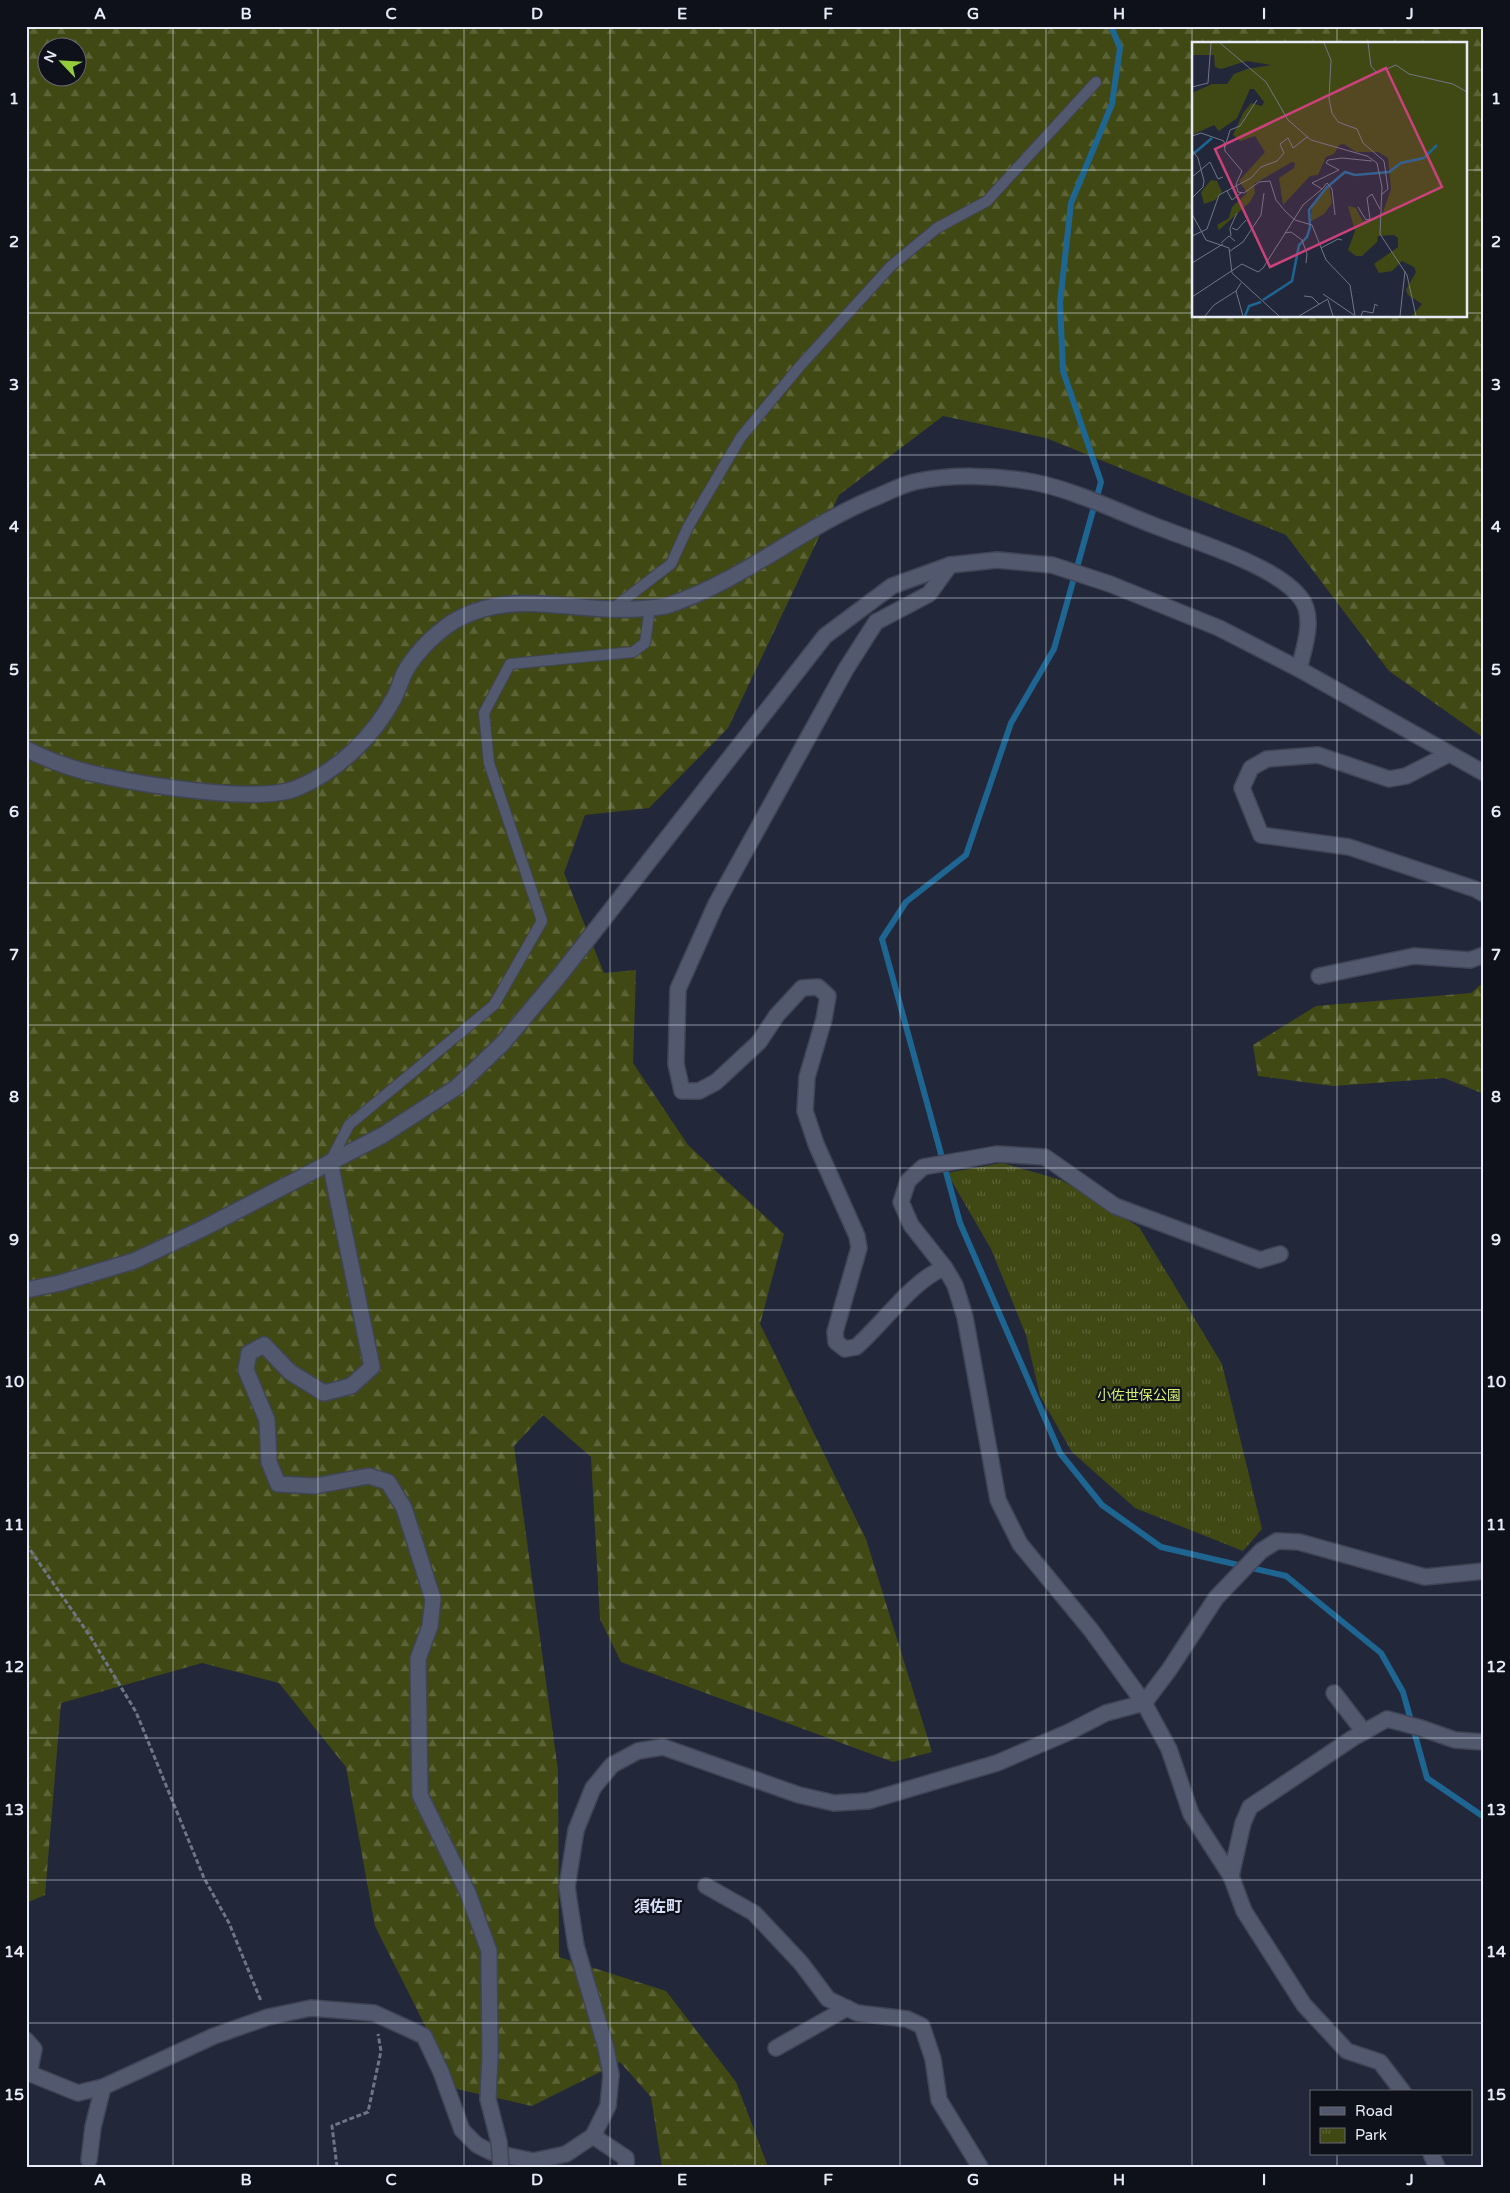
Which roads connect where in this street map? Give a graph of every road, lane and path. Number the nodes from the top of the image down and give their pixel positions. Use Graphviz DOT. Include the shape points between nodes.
graph roads {
  1 [pos="1096,82"];
  2 [pos="950,565"];
  3 [pos="650,608"];
  4 [pos="609,611"];
  5 [pos="1299,669"];
  6 [pos="26,749"];
  7 [pos="1449,754"];
  8 [pos="1484,773"];
  9 [pos="1484,894"];
  10 [pos="1484,955"];
  11 [pos="1318,976"];
  12 [pos="330,1162"];
  13 [pos="1280,1254"];
  14 [pos="946,1268"];
  15 [pos="26,1290"];
  16 [pos="26,1544"];
  17 [pos="1484,1571"];
  18 [pos="1334,1693"];
  19 [pos="1144,1703"];
  20 [pos="1364,1732"];
  21 [pos="1484,1742"];
  22 [pos="1231,1876"];
  23 [pos="706,1886"];
  24 [pos="847,2008"];
  25 [pos="268,2018"];
  26 [pos="26,2040"];
  27 [pos="776,2048"];
  28 [pos="381,2051"];
  29 [pos="28,2073"];
  30 [pos="103,2087"];
  31 [pos="1401,2090"];
  32 [pos="593,2136"];
  33 [pos="89,2163"];
  34 [pos="337,2167"];
  35 [pos="502,2167"];
  36 [pos="626,2167"];
  37 [pos="980,2167"];
  1 -- 4 [label="lane" via="987,201 937,228 891,266 741,437 688,527 671,564"];
  2 -- 5 [label="street" via="997,560 1052,565 1218,628"];
  2 -- 12 [label="street" via="892,586 825,636 560,975 503,1043 457,1087 383,1135"];
  2 -- 14 [label="street" via="929,594 876,622 846,669 716,904 678,989 676,1030 676,1064 682,1091 699,1091 716,1082 759,1042 777,1015 802,988 818,987 828,996 807,1077 805,1111 858,1242 834,1332 836,1342 845,1349 856,1347 909,1293 935,1271"];
  3 -- 4 [label="street"];
  3 -- 5 [label="street" via="663,607 701,591 852,506 912,483 958,476 1001,478 1035,482 1082,498 1276,576 1302,598 1308,624"];
  3 -- 12 [label="lane" via="644,643 633,652 510,664 484,713 489,763 542,921 494,1005 349,1125"];
  4 -- 6 [label="street" via="526,603 490,605 456,619 430,641 407,668 394,698 358,748 295,789 251,794 194,790 102,776"];
  5 -- 7 [label="street"];
  7 -- 8 [label="street"];
  7 -- 9 [label="street" via="1406,776 1389,779 1318,756 1267,759 1251,768 1242,788 1261,835 1349,847"];
  10 -- 11 [label="street" via="1470,960 1414,956"];
  12 -- 15 [label="street" via="134,1261"];
  12 -- 35 [label="street, bridge" via="372,1367 351,1386 324,1393 290,1372 264,1345 249,1353 246,1370 267,1420 269,1462 278,1484 315,1486 368,1476 388,1482 404,1508 433,1599 430,1626 418,1659 420,1795 468,1893 489,1951 488,2099 500,2142"];
  13 -- 14 [label="street" via="1260,1260 1115,1206 1045,1157 997,1154 923,1167 908,1181 901,1202 911,1225"];
  14 -- 19 [label="street" via="965,1316 998,1500 1020,1544 1091,1630"];
  16 -- 25 [label="path" via="90,1636 136,1712 204,1878 229,1923"];
  17 -- 19 [label="street" via="1425,1577 1299,1542 1277,1541 1257,1556 1216,1598"];
  18 -- 20 [label="street"];
  19 -- 22 [label="street" via="1169,1749 1191,1814"];
  19 -- 32 [label="street" via="1106,1713 997,1763 868,1801 834,1803 799,1795 663,1747 638,1751 612,1765 593,1788 576,1830 567,1887 576,1946 611,2075 608,2106"];
  20 -- 21 [label="street" via="1387,1719 1455,1740"];
  20 -- 22 [label="street" via="1250,1806"];
  22 -- 31 [label="street" via="1244,1912 1304,2005 1346,2051 1380,2062"];
  23 -- 24 [label="street" via="754,1913 801,1963 828,1999"];
  24 -- 27 [label="street"];
  24 -- 37 [label="street" via="858,2013 906,2019 922,2026 933,2059 939,2100"];
  25 -- 30 [label="street" via="214,2036"];
  25 -- 32 [label="street" via="311,2008 374,2012 424,2036 442,2072 462,2130 476,2145 491,2152 533,2161 566,2154"];
  26 -- 29 [label="street" via="34,2048"];
  28 -- 34 [label="path" via="368,2112 332,2126"];
  29 -- 30 [label="street" via="78,2093"];
  30 -- 33 [label="street" via="93,2127"];
  32 -- 36 [label="street" via="626,2158"];
}
